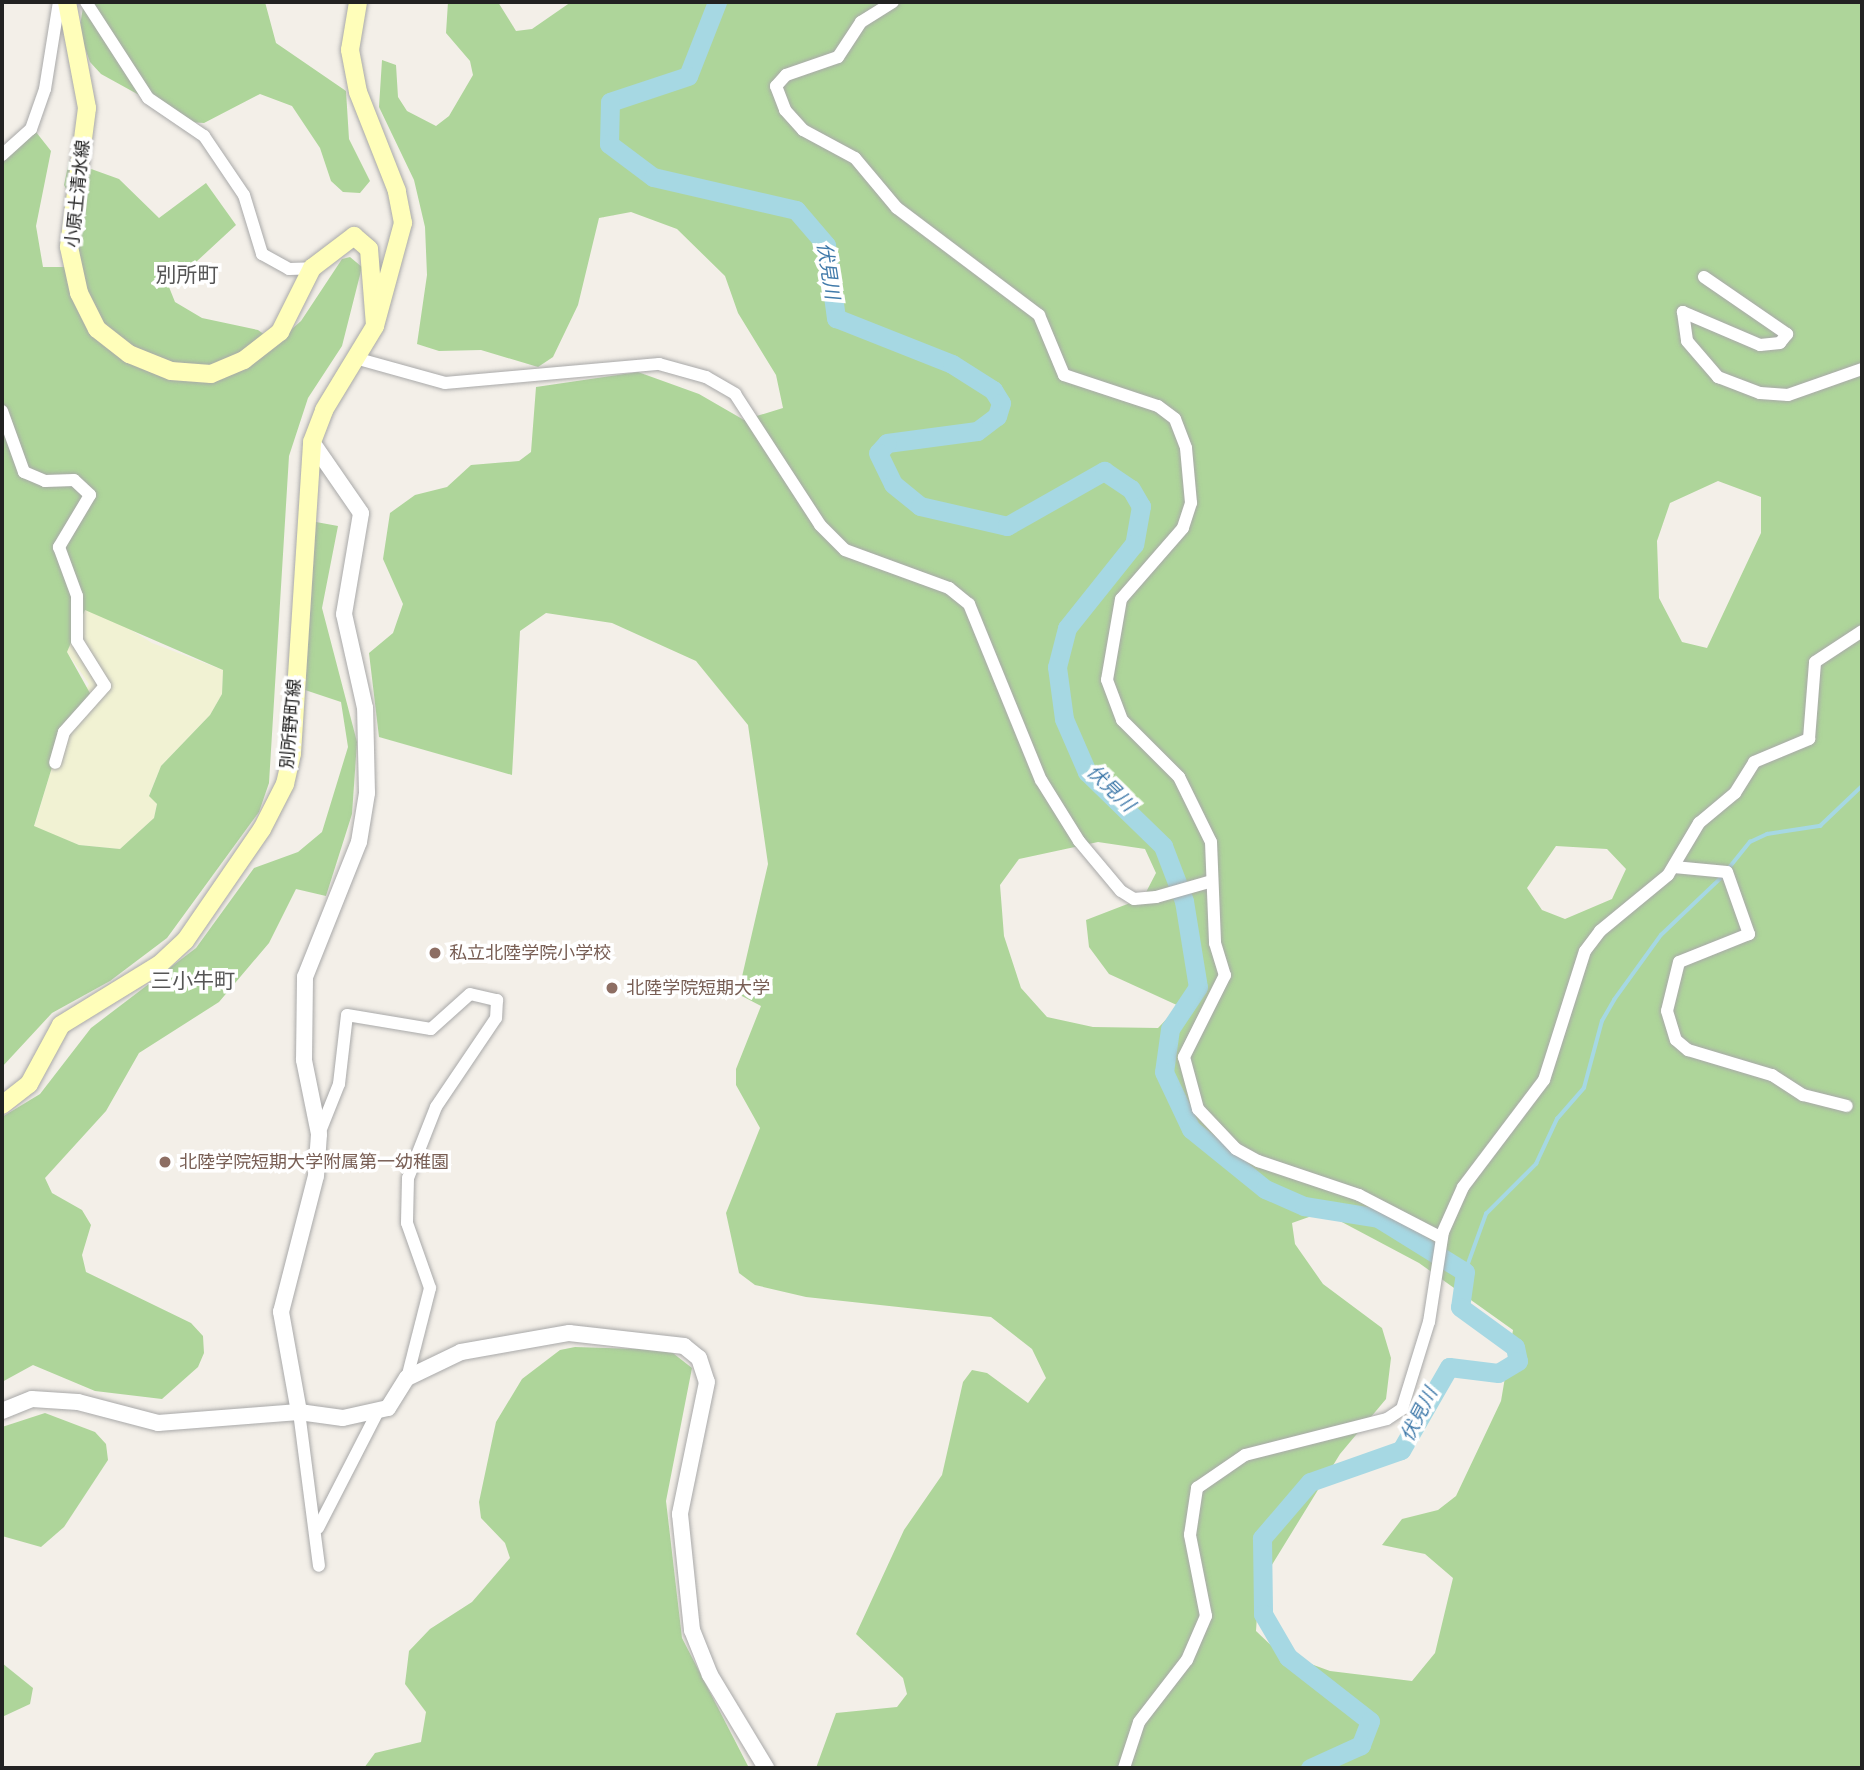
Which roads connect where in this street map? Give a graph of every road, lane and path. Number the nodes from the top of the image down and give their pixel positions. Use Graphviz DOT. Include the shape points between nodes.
graph roads {
  1 [pos="59,2"];
  2 [pos="67,2"];
  3 [pos="86,2"];
  4 [pos="358,2"];
  5 [pos="893,2"];
  6 [pos="2,155"];
  7 [pos="312,268"];
  8 [pos="1704,276"];
  9 [pos="375,326"];
  10 [pos="355,358"];
  11 [pos="1862,369"];
  12 [pos="2,411"];
  13 [pos="312,442"];
  14 [pos="1862,631"];
  15 [pos="55,763"];
  16 [pos="1674,867"];
  17 [pos="1212,881"];
  18 [pos="2,1105"];
  19 [pos="1847,1106"];
  20 [pos="319,1134"];
  21 [pos="1442,1238"];
  22 [pos="407,1378"];
  23 [pos="2,1411"];
  24 [pos="299,1412"];
  25 [pos="377,1413"];
  26 [pos="318,1528"];
  27 [pos="319,1566"];
  28 [pos="766,1768"];
  29 [pos="1124,1768"];
  1 -- 6 [label="street" via="45,89 31,128"];
  2 -- 7 [label="main road, 小原土清水線" via="87,108 69,247 79,293 97,329 130,354 171,371 211,374 244,360 280,332"];
  3 -- 7 [label="street" via="148,98 204,136 244,195 262,254 289,269"];
  4 -- 9 [label="main road" via="350,50 358,92 397,191 403,223"];
  5 -- 17 [label="street" via="861,22 838,57 786,75 777,96 803,130 855,158 897,208 1039,315 1064,375 1158,406 1179,425 1191,503 1183,528 1121,599 1111,628 1107,680 1122,720 1179,778 1198,808 1211,842"];
  7 -- 9 [label="main road, 小原土清水線" via="340,241 354,236 364,243"];
  8 -- 11 [label="street" via="1787,334 1780,342 1760,345 1683,312 1687,341 1718,377 1780,395"];
  9 -- 10 [label="main road, 別所野町線"];
  10 -- 13 [label="main road, 別所野町線"];
  10 -- 17 [label="street" via="445,383 659,364 706,377 735,394 820,525 845,550 949,588 969,604 1014,726 1079,841 1121,891 1134,899 1156,897"];
  12 -- 15 [label="street" via="24,472 45,481 74,480 90,495 59,547 77,596 77,641 105,686 64,732"];
  13 -- 18 [label="main road, 別所野町線" via="292,754 274,810 185,941 160,964 61,1026 29,1084"];
  13 -- 20 [label="street" via="361,513 344,614 366,708 367,770 359,842 305,977 304,1060"];
  14 -- 16 [label="street" via="1815,662 1809,740 1754,762 1735,793 1699,824"];
  16 -- 19 [label="street" via="1727,872 1749,934 1679,962 1667,1011 1676,1040 1688,1050 1772,1075 1803,1095"];
  16 -- 21 [label="street" via="1600,931 1586,951 1544,1080 1463,1187"];
  17 -- 21 [label="street" via="1215,943 1225,975 1184,1056 1198,1109 1236,1149 1258,1161 1359,1195"];
  20 -- 22 [label="street" via="338,1084 347,1015 431,1029 470,994 498,1000 496,1018 436,1107 408,1178 407,1223 430,1288"];
  20 -- 24 [label="street" via="316,1176 282,1292"];
  21 -- 29 [label="street" via="1429,1322 1402,1409 1387,1419 1245,1455 1197,1488 1190,1535 1206,1616 1187,1660 1139,1722"];
  22 -- 25 [label="street"];
  22 -- 28 [label="street" via="461,1352 569,1333 671,1341 693,1352 707,1392 680,1514 692,1630 710,1675"];
  23 -- 24 [label="street" via="32,1399 78,1402 158,1423"];
  24 -- 25 [label="street" via="343,1418"];
  24 -- 26 [label="street"];
  25 -- 26 [label="street"];
  26 -- 27 [label="street"];
}
